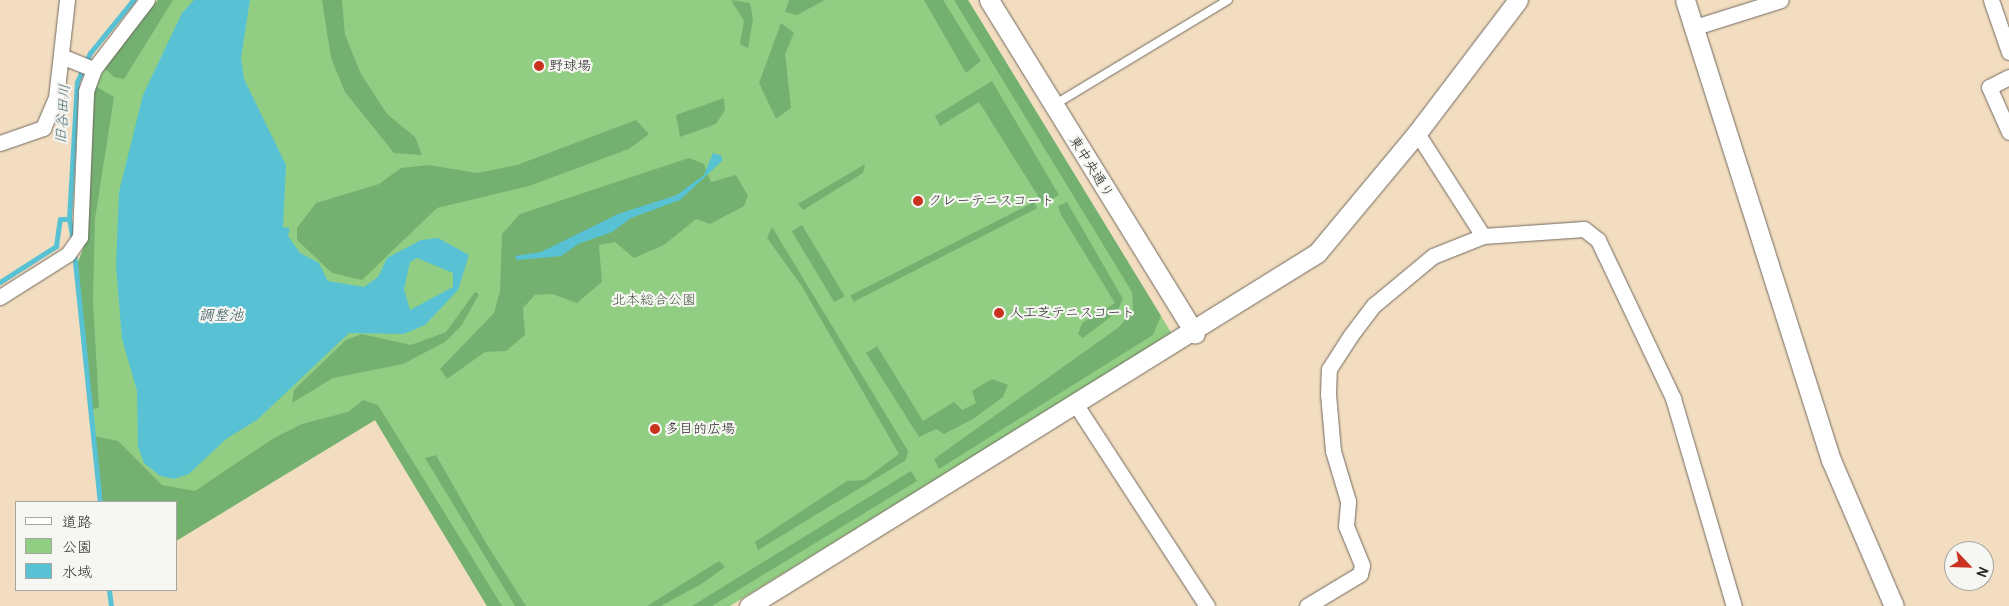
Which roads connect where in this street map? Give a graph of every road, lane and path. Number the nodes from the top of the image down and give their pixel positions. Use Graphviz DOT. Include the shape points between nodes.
graph roads {
  1 [pos="67,0"];
  2 [pos="147,0"];
  3 [pos="988,0"];
  4 [pos="1228,0"];
  5 [pos="1518,0"];
  6 [pos="1685,0"];
  7 [pos="1781,0"];
  8 [pos="1991,0"];
  9 [pos="1692,28"];
  10 [pos="2009,52"];
  11 [pos="69,58"];
  12 [pos="92,68"];
  13 [pos="2009,77"];
  14 [pos="1054,106"];
  15 [pos="2009,132"];
  16 [pos="1417,133"];
  17 [pos="0,143"];
  18 [pos="1482,236"];
  19 [pos="0,298"];
  20 [pos="1195,333"];
  21 [pos="1076,405"];
  22 [pos="748,606"];
  23 [pos="1206,606"];
  24 [pos="1307,606"];
  25 [pos="1734,606"];
  26 [pos="1894,606"];
  1 -- 11 [label="street"];
  2 -- 12 [label="street"];
  3 -- 14 [label="street, 東中央通り"];
  4 -- 14 [label="lane"];
  5 -- 16 [label="street"];
  6 -- 9 [label="street"];
  7 -- 9 [label="street"];
  8 -- 10 [label="street"];
  9 -- 26 [label="street" via="1714,84 1831,460"];
  11 -- 12 [label="street"];
  11 -- 17 [label="street" via="43,128"];
  12 -- 19 [label="street" via="86,91 80,237 68,254"];
  13 -- 15 [label="street" via="1989,87"];
  14 -- 20 [label="street, 東中央通り"];
  16 -- 18 [label="street"];
  16 -- 20 [label="street" via="1317,254"];
  18 -- 24 [label="street" via="1433,256 1409,272 1374,305 1329,369 1333,451 1348,501 1346,526 1362,565 1360,574"];
  18 -- 25 [label="street" via="1584,229 1598,240 1673,398"];
  20 -- 21 [label="street"];
  21 -- 22 [label="street"];
  21 -- 23 [label="street"];
}
